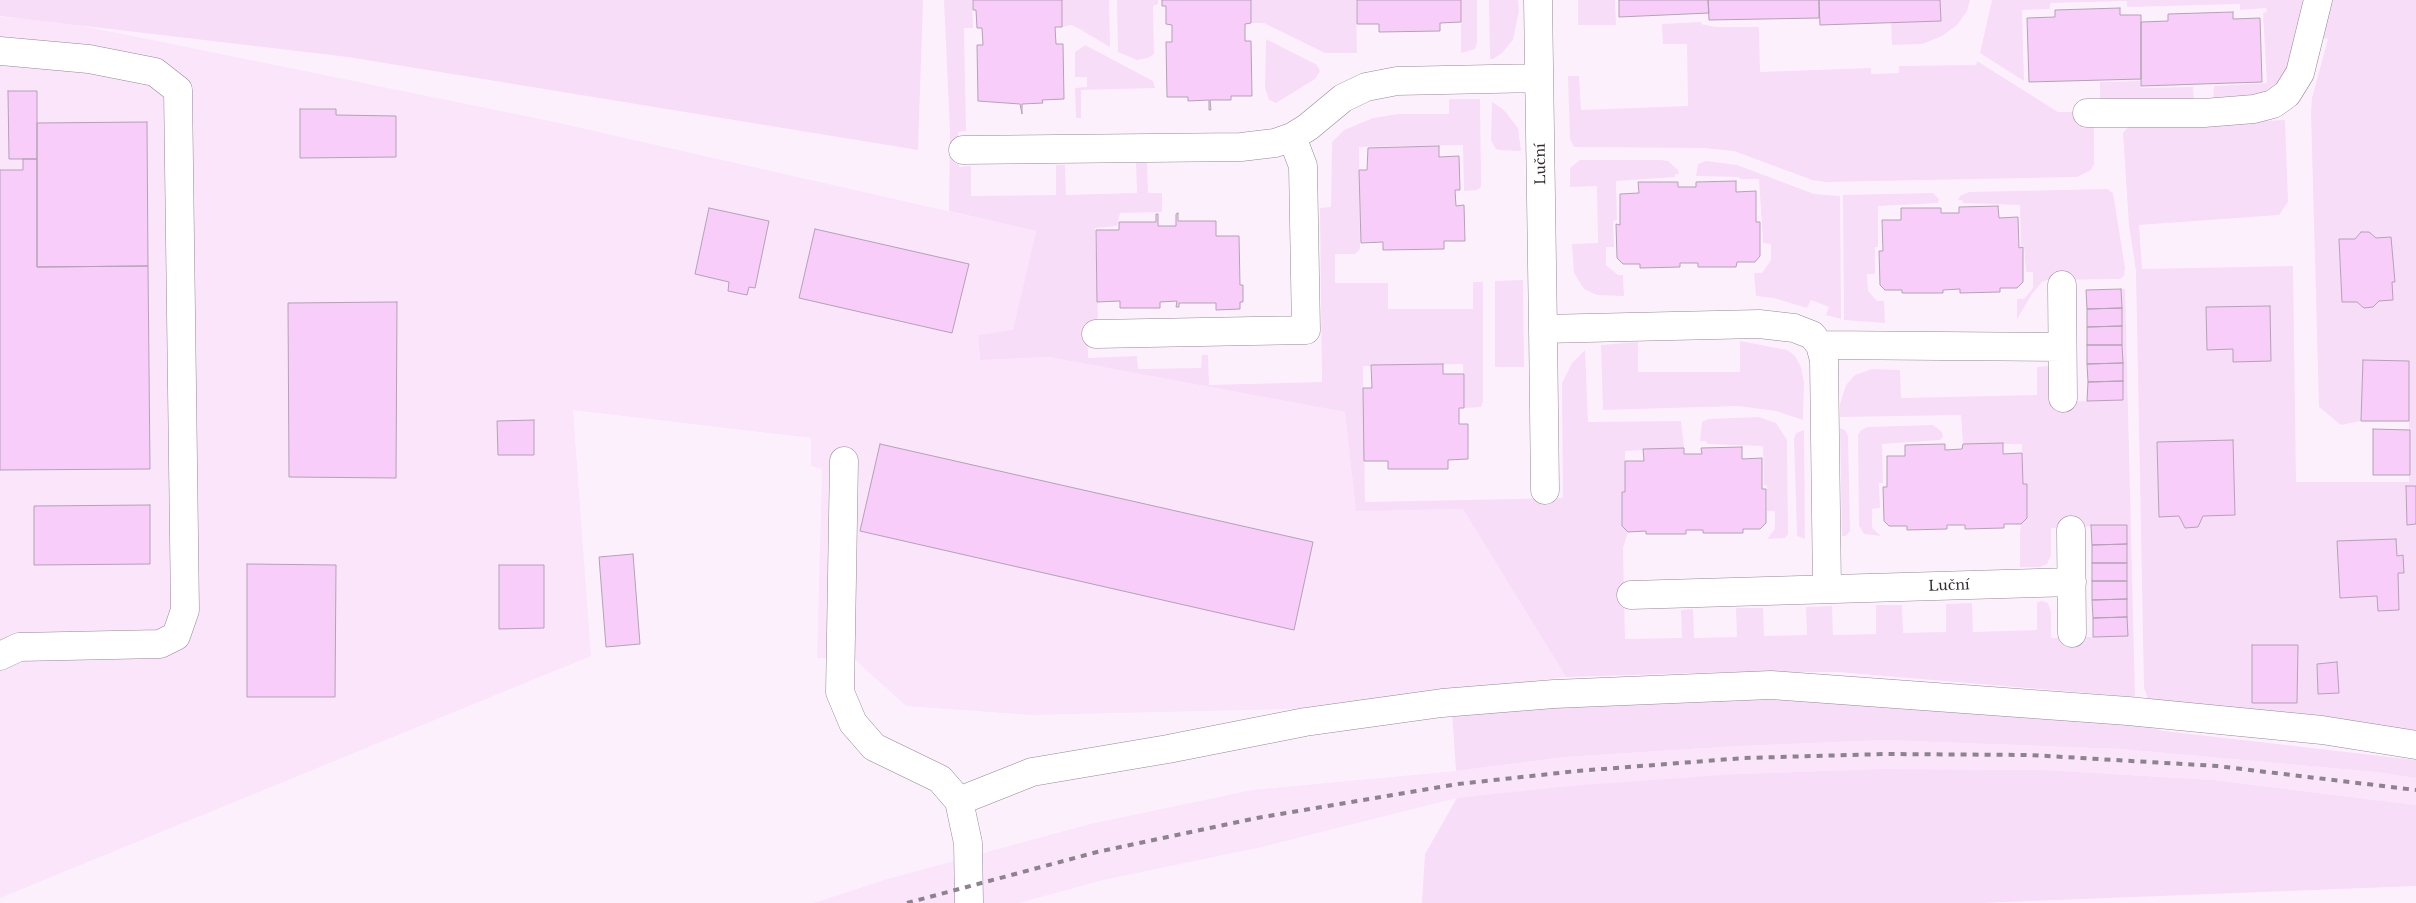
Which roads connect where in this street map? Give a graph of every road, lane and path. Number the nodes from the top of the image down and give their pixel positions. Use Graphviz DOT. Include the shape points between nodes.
graph roads {
  1 [pos="1538,0"];
  2 [pos="2318,0"];
  3 [pos="0,51"];
  4 [pos="1540,78"];
  5 [pos="2087,113"];
  6 [pos="1292,137"];
  7 [pos="963,150"];
  8 [pos="2062,284"];
  9 [pos="1543,329"];
  10 [pos="1096,334"];
  11 [pos="1820,345"];
  12 [pos="2062,348"];
  13 [pos="2063,398"];
  14 [pos="844,461"];
  15 [pos="1546,490"];
  16 [pos="2071,530"];
  17 [pos="2072,582"];
  18 [pos="1827,589"];
  19 [pos="1631,595"];
  20 [pos="2072,633"];
  21 [pos="0,656"];
  22 [pos="2416,745"];
  23 [pos="959,801"];
  24 [pos="969,903"];
  1 -- 4 [label="street, Luční"];
  2 -- 5 [label="street" via="2300,72 2287,94 2273,104 2254,110"];
  3 -- 21 [label="street" via="89,59 155,72 178,90 184,610 176,636 160,644 19,647"];
  4 -- 6 [label="street" via="1397,81 1366,87 1343,98"];
  4 -- 9 [label="street, Luční"];
  6 -- 7 [label="street" via="1241,148"];
  6 -- 10 [label="street" via="1303,166 1306,330"];
  8 -- 12 [label="street"];
  9 -- 11 [label="street" via="1759,324 1794,328 1812,335"];
  9 -- 15 [label="street, Luční"];
  11 -- 12 [label="street"];
  11 -- 18 [label="street" via="1824,360"];
  12 -- 13 [label="street"];
  14 -- 23 [label="street" via="840,692 853,723 874,747 940,779"];
  16 -- 17 [label="street"];
  17 -- 18 [label="street, Luční"];
  17 -- 20 [label="street"];
  18 -- 19 [label="street, Luční"];
  22 -- 23 [label="street" via="2322,730 2128,711 1761,685 1554,694 1442,703 1305,722 1032,772"];
  23 -- 24 [label="street" via="968,843"];
}
